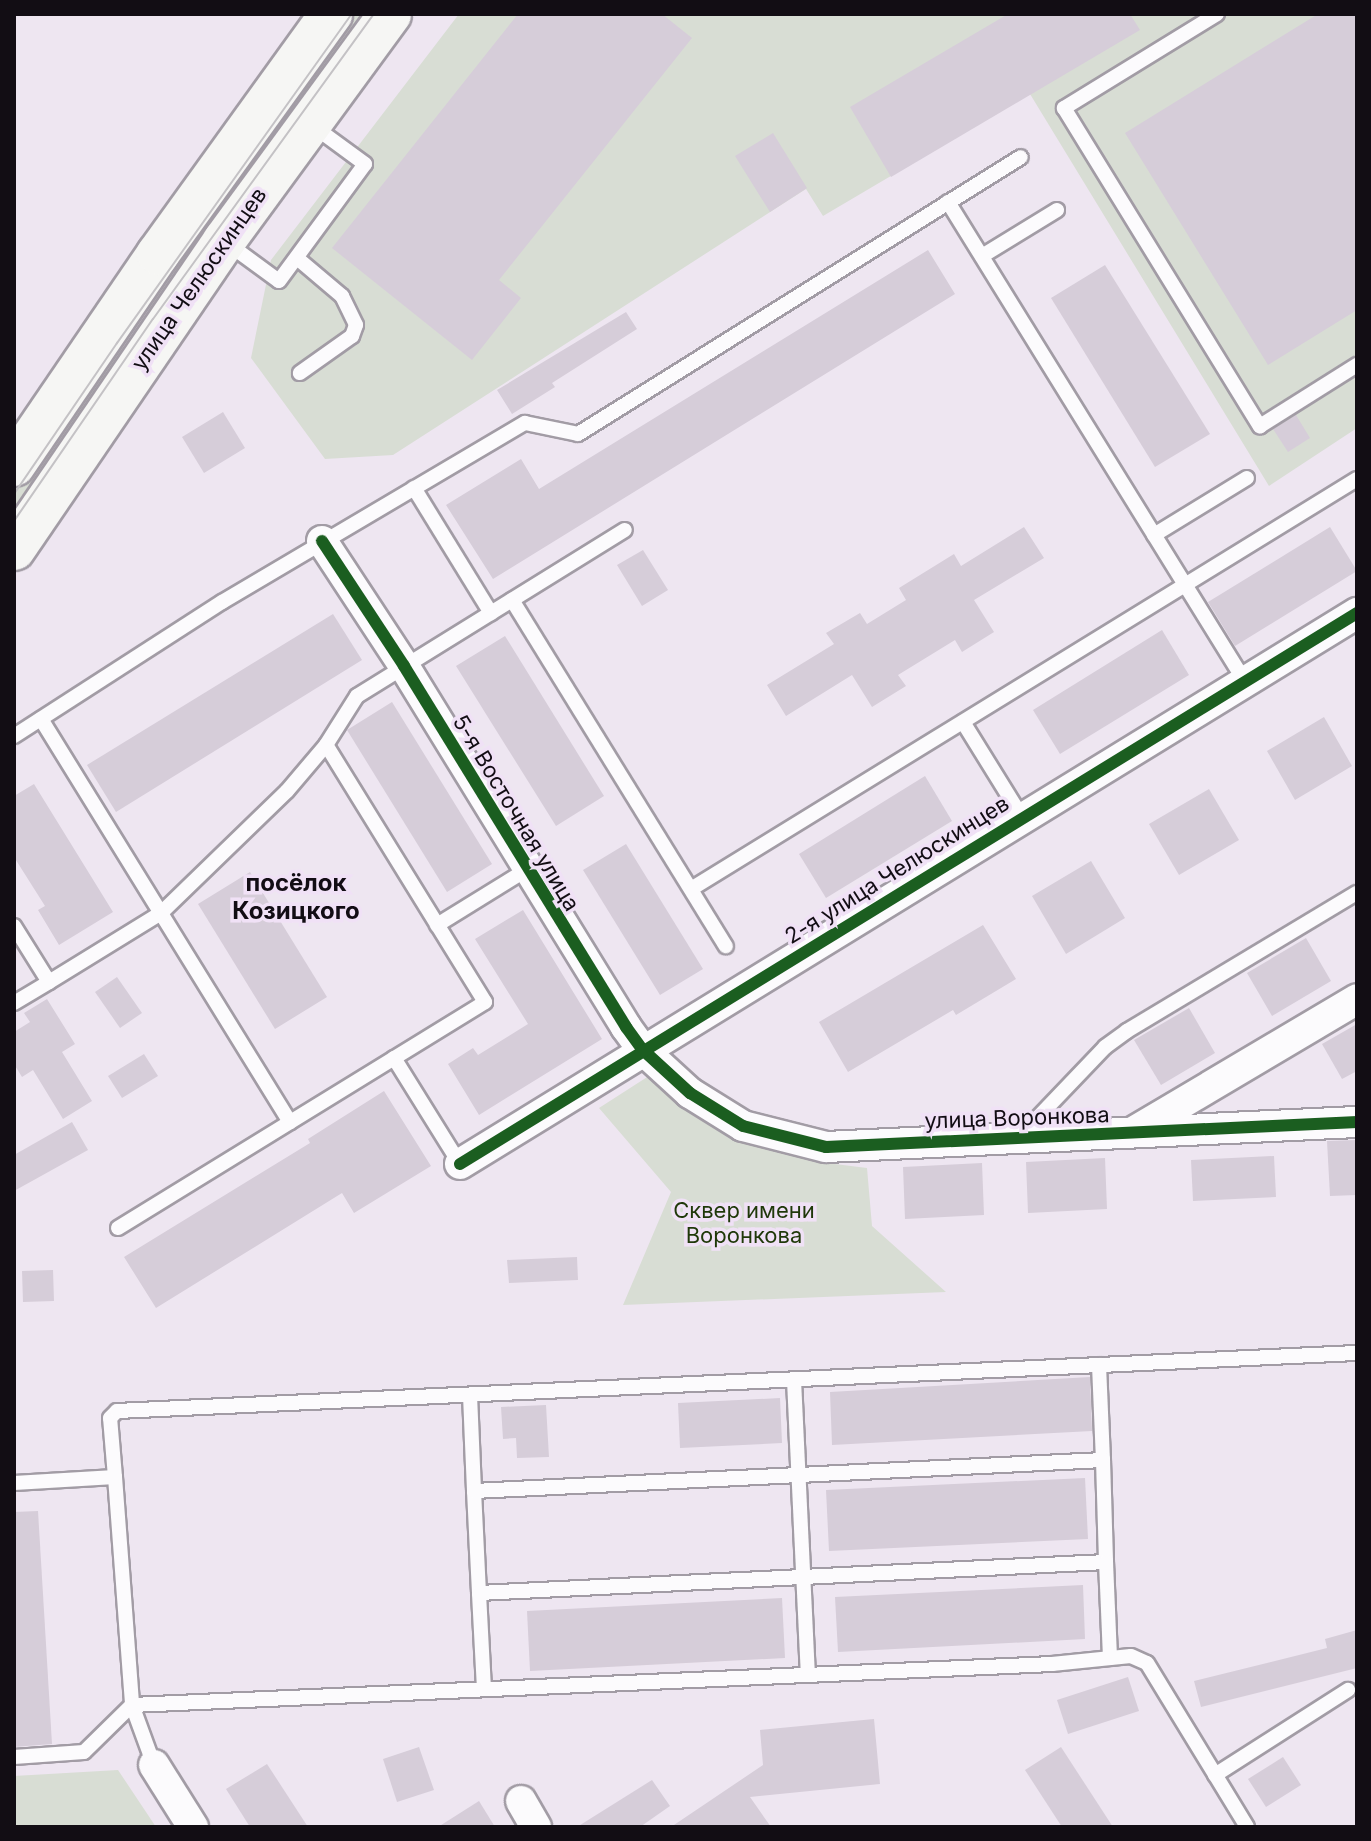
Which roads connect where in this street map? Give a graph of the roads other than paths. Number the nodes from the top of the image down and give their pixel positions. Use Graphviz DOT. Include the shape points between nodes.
graph roads {
  1 [pos="331,14"];
  2 [pos="390,14"];
  3 [pos="1217,14"];
  4 [pos="310,123"];
  5 [pos="1021,157"];
  6 [pos="948,202"];
  7 [pos="1057,210"];
  8 [pos="224,241"];
  9 [pos="982,256"];
  10 [pos="297,258"];
  11 [pos="1357,365"];
  12 [pos="300,373"];
  13 [pos="14,465"];
  14 [pos="1247,478"];
  15 [pos="1357,479"];
  16 [pos="414,488"];
  17 [pos="625,530"];
  18 [pos="1154,535"];
  19 [pos="322,541"];
  20 [pos="14,549"];
  21 [pos="1185,585"];
  22 [pos="512,600"];
  23 [pos="491,613"];
  24 [pos="1357,613"];
  25 [pos="404,666"];
  26 [pos="1244,680"];
  27 [pos="41,719"];
  28 [pos="963,722"];
  29 [pos="14,736"];
  30 [pos="326,745"];
  31 [pos="1022,817"];
  32 [pos="526,870"];
  33 [pos="691,889"];
  34 [pos="1357,893"];
  35 [pos="161,913"];
  36 [pos="437,925"];
  37 [pos="14,926"];
  38 [pos="726,946"];
  39 [pos="49,982"];
  40 [pos="1357,999"];
  41 [pos="14,1003"];
  42 [pos="643,1050"];
  43 [pos="394,1058"];
  44 [pos="690,1093"];
  45 [pos="290,1122"];
  46 [pos="1357,1122"];
  47 [pos="1133,1133"];
  48 [pos="1019,1138"];
  49 [pos="460,1164"];
  50 [pos="118,1228"];
  51 [pos="1357,1353"];
  52 [pos="1099,1365"];
  53 [pos="794,1380"];
  54 [pos="470,1395"];
  55 [pos="1103,1460"];
  56 [pos="798,1475"];
  57 [pos="115,1477"];
  58 [pos="14,1483"];
  59 [pos="474,1491"];
  60 [pos="1106,1562"];
  61 [pos="803,1577"];
  62 [pos="479,1593"];
  63 [pos="1110,1658"];
  64 [pos="808,1674"];
  65 [pos="484,1689"];
  66 [pos="1348,1690"];
  67 [pos="132,1705"];
  68 [pos="14,1757"];
  69 [pos="154,1765"];
  70 [pos="1215,1775"];
  71 [pos="521,1801"];
  72 [pos="193,1827"];
  73 [pos="536,1827"];
  74 [pos="1247,1827"];
  1 -- 13 [label="main road"];
  2 -- 4 [label="main road, улица Челюскинцев"];
  3 -- 11 [label="lane" via="1064,108 1260,426"];
  4 -- 8 [label="main road, улица Челюскинцев"];
  4 -- 10 [label="lane" via="365,164"];
  5 -- 6 [label="lane"];
  6 -- 9 [label="lane"];
  6 -- 16 [label="lane" via="578,434 525,423"];
  7 -- 9 [label="lane"];
  8 -- 10 [label="lane" via="279,281"];
  8 -- 20 [label="main road, улица Челюскинцев"];
  9 -- 18 [label="lane"];
  10 -- 12 [label="lane" via="342,296 356,325 352,336"];
  14 -- 18 [label="lane"];
  15 -- 21 [label="lane"];
  16 -- 19 [label="lane"];
  16 -- 23 [label="lane"];
  17 -- 22 [label="lane"];
  18 -- 21 [label="lane"];
  19 -- 25 [label="street, 5-я Восточная улица"];
  19 -- 27 [label="lane"];
  21 -- 26 [label="lane"];
  21 -- 28 [label="lane"];
  22 -- 23 [label="lane"];
  22 -- 33 [label="lane"];
  23 -- 25 [label="lane"];
  24 -- 26 [label="street, 2-я улица Челюскинцев"];
  25 -- 30 [label="lane" via="357,696"];
  25 -- 32 [label="street, 5-я Восточная улица"];
  26 -- 31 [label="street, 2-я улица Челюскинцев"];
  27 -- 29 [label="lane"];
  27 -- 35 [label="lane"];
  28 -- 31 [label="lane"];
  28 -- 33 [label="lane"];
  30 -- 35 [label="lane" via="287,791"];
  30 -- 36 [label="lane"];
  31 -- 42 [label="street, 2-я улица Челюскинцев"];
  32 -- 36 [label="lane"];
  32 -- 42 [label="street, 5-я Восточная улица"];
  33 -- 38 [label="lane"];
  34 -- 48 [label="lane" via="1127,1031 1105,1047"];
  35 -- 39 [label="lane"];
  35 -- 45 [label="lane"];
  36 -- 43 [label="lane" via="485,1002"];
  37 -- 39 [label="lane"];
  39 -- 41 [label="lane"];
  40 -- 47 [label="street"];
  42 -- 44 [label="street, 5-я Восточная улица"];
  42 -- 49 [label="street, 2-я улица Челюскинцев"];
  43 -- 45 [label="lane"];
  43 -- 49 [label="lane"];
  44 -- 48 [label="street, улица Воронкова" via="743,1126 826,1147"];
  45 -- 50 [label="lane"];
  46 -- 47 [label="street, улица Воронкова"];
  47 -- 48 [label="street, улица Воронкова"];
  51 -- 52 [label="lane"];
  52 -- 53 [label="lane"];
  52 -- 55 [label="lane"];
  53 -- 54 [label="lane"];
  53 -- 56 [label="lane"];
  54 -- 57 [label="lane" via="117,1411 110,1418"];
  54 -- 59 [label="lane"];
  55 -- 56 [label="lane"];
  55 -- 60 [label="lane"];
  56 -- 59 [label="lane"];
  56 -- 61 [label="lane"];
  57 -- 58 [label="lane"];
  57 -- 67 [label="lane"];
  59 -- 62 [label="lane"];
  60 -- 61 [label="lane"];
  60 -- 63 [label="lane"];
  61 -- 62 [label="lane"];
  61 -- 64 [label="lane"];
  62 -- 65 [label="lane"];
  63 -- 64 [label="lane"];
  63 -- 70 [label="lane" via="1131,1656 1147,1663"];
  64 -- 65 [label="lane"];
  65 -- 67 [label="lane"];
  66 -- 70 [label="lane"];
  67 -- 68 [label="lane" via="84,1752"];
  67 -- 69 [label="lane"];
  69 -- 72 [label="street"];
  70 -- 74 [label="lane"];
  71 -- 73 [label="street"];
}
